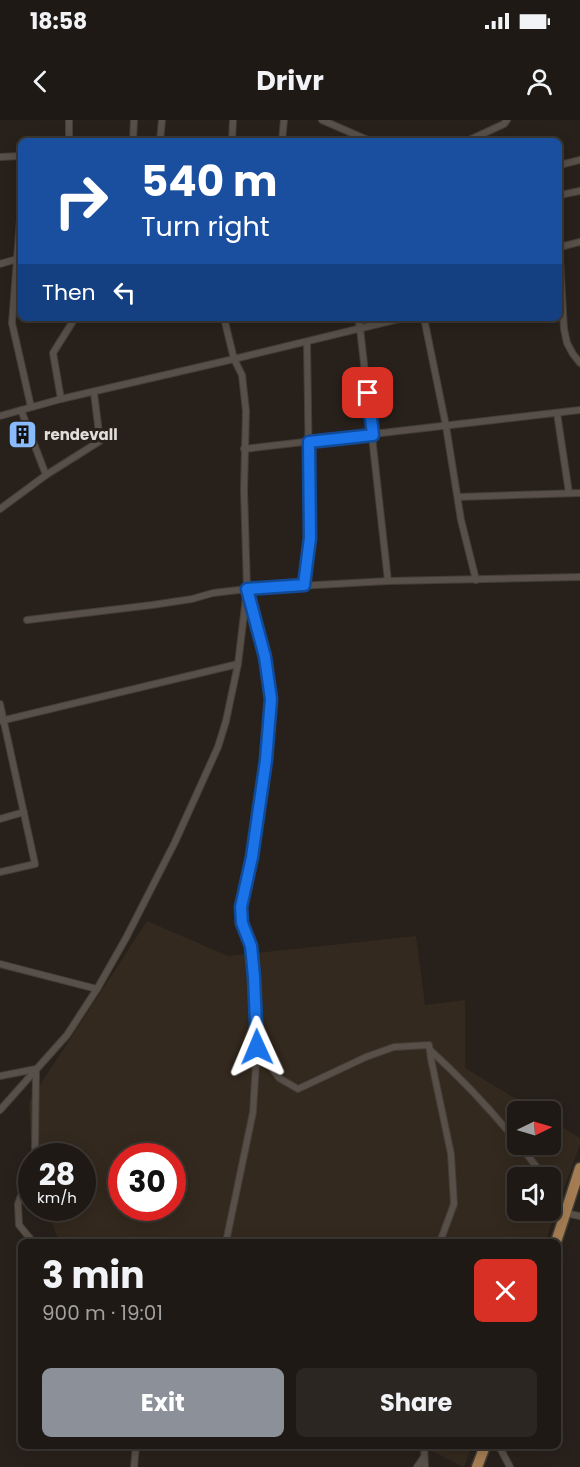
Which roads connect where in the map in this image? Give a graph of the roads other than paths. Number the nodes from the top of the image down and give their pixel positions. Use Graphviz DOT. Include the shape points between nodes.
graph roads {
  1 [pos="69,120"];
  2 [pos="134,120"];
  3 [pos="162,120"];
  4 [pos="233,120"];
  5 [pos="284,120"];
  6 [pos="322,120"];
  7 [pos="507,120"];
  8 [pos="69,138"];
  9 [pos="133,138"];
  10 [pos="160,138"];
  11 [pos="232,138"];
  12 [pos="282,138"];
  13 [pos="363,138"];
  14 [pos="474,138"];
  15 [pos="18,156"];
  16 [pos="0,157"];
  17 [pos="580,160"];
  18 [pos="562,164"];
  19 [pos="580,191"];
  20 [pos="562,195"];
  21 [pos="580,242"];
  22 [pos="18,246"];
  23 [pos="562,246"];
  24 [pos="17,259"];
  25 [pos="0,264"];
  26 [pos="562,306"];
  27 [pos="73,321"];
  28 [pos="225,321"];
  29 [pos="359,321"];
  30 [pos="390,321"];
  31 [pos="425,321"];
  32 [pos="360,328"];
  33 [pos="307,342"];
  34 [pos="234,360"];
  35 [pos="580,363"];
  36 [pos="94,393"];
  37 [pos="61,399"];
  38 [pos="31,407"];
  39 [pos="21,410"];
  40 [pos="580,410"];
  41 [pos="557,413"];
  42 [pos="0,416"];
  43 [pos="446,426"];
  44 [pos="373,435"];
  45 [pos="309,442"];
  46 [pos="244,449"];
  47 [pos="46,475"];
  48 [pos="569,493"];
  49 [pos="580,493"];
  50 [pos="458,497"];
  51 [pos="0,509"];
  52 [pos="580,577"];
  53 [pos="476,580"];
  54 [pos="388,581"];
  55 [pos="304,585"];
  56 [pos="247,589"];
  57 [pos="27,620"];
  58 [pos="238,664"];
  59 [pos="0,704"];
  60 [pos="2,721"];
  61 [pos="24,812"];
  62 [pos="0,819"];
  63 [pos="0,872"];
  64 [pos="0,964"];
  65 [pos="97,989"];
  66 [pos="257,1047"];
  67 [pos="430,1050"];
  68 [pos="36,1069"];
  69 [pos="0,1076"];
  70 [pos="0,1110"];
  71 [pos="507,1130"];
  72 [pos="35,1143"];
  73 [pos="527,1155"];
  74 [pos="536,1167"];
  75 [pos="580,1168"];
  76 [pos="561,1206"];
  77 [pos="565,1213"];
  78 [pos="580,1216"];
  79 [pos="19,1221"];
  80 [pos="30,1239"];
  81 [pos="227,1239"];
  82 [pos="441,1239"];
  83 [pos="557,1239"];
  84 [pos="136,1449"];
  85 [pos="424,1449"];
  86 [pos="484,1449"];
  87 [pos="501,1449"];
  88 [pos="424,1456"];
  89 [pos="134,1467"];
  90 [pos="417,1467"];
  91 [pos="425,1467"];
  92 [pos="477,1467"];
  93 [pos="510,1467"];
  1 -- 8 [label="street"];
  2 -- 9 [label="street"];
  3 -- 10 [label="street"];
  4 -- 11 [label="street"];
  5 -- 12 [label="street"];
  6 -- 13 [label="street"];
  7 -- 14 [label="street"];
  15 -- 16 [label="street"];
  17 -- 18 [label="street"];
  19 -- 20 [label="street"];
  21 -- 23 [label="street"];
  22 -- 24 [label="street"];
  24 -- 25 [label="street"];
  24 -- 38 [label="street" via="12,323"];
  26 -- 35 [label="street" via="567,343"];
  27 -- 37 [label="street" via="53,353"];
  28 -- 34 [label="street"];
  29 -- 32 [label="street"];
  30 -- 32 [label="street"];
  31 -- 43 [label="street"];
  32 -- 33 [label="street"];
  32 -- 44 [label="street"];
  33 -- 34 [label="street"];
  33 -- 45 [label="street"];
  34 -- 36 [label="street"];
  34 -- 46 [label="street" via="242,375 246,411"];
  36 -- 37 [label="street"];
  36 -- 47 [label="street" via="100,441"];
  37 -- 38 [label="street"];
  38 -- 39 [label="street"];
  39 -- 42 [label="street"];
  39 -- 47 [label="street"];
  40 -- 41 [label="street"];
  41 -- 43 [label="street"];
  41 -- 48 [label="street"];
  43 -- 44 [label="street"];
  43 -- 50 [label="street"];
  44 -- 45 [label="street"];
  44 -- 54 [label="street"];
  45 -- 46 [label="street"];
  45 -- 55 [label="street" via="310,538"];
  46 -- 56 [label="street"];
  47 -- 51 [label="street"];
  48 -- 49 [label="street"];
  48 -- 50 [label="street"];
  50 -- 53 [label="street"];
  52 -- 53 [label="street"];
  53 -- 54 [label="street"];
  54 -- 55 [label="street"];
  55 -- 56 [label="street"];
  56 -- 57 [label="street"];
  56 -- 58 [label="street"];
  56 -- 66 [label="street" via="265,657 271,699 266,760 241,907 242,923 251,946"];
  58 -- 60 [label="street"];
  58 -- 65 [label="street" via="218,747 175,842"];
  59 -- 60 [label="street"];
  60 -- 61 [label="street"];
  61 -- 62 [label="street"];
  61 -- 63 [label="street" via="35,864"];
  64 -- 65 [label="street"];
  65 -- 68 [label="street" via="67,1035"];
  66 -- 67 [label="street" via="279,1078 298,1089 394,1047 429,1045"];
  66 -- 81 [label="street" via="253,1112"];
  67 -- 71 [label="street" via="463,1080"];
  67 -- 82 [label="street" via="451,1154 454,1204"];
  68 -- 69 [label="street"];
  68 -- 70 [label="street"];
  68 -- 72 [label="street"];
  73 -- 74 [label="street"];
  75 -- 77 [label="main road"];
  76 -- 77 [label="street"];
  77 -- 78 [label="street"];
  77 -- 83 [label="main road"];
  79 -- 80 [label="street"];
  84 -- 89 [label="street"];
  85 -- 88 [label="street"];
  86 -- 92 [label="main road"];
  87 -- 93 [label="street"];
  88 -- 90 [label="street"];
  88 -- 91 [label="street"];
}
